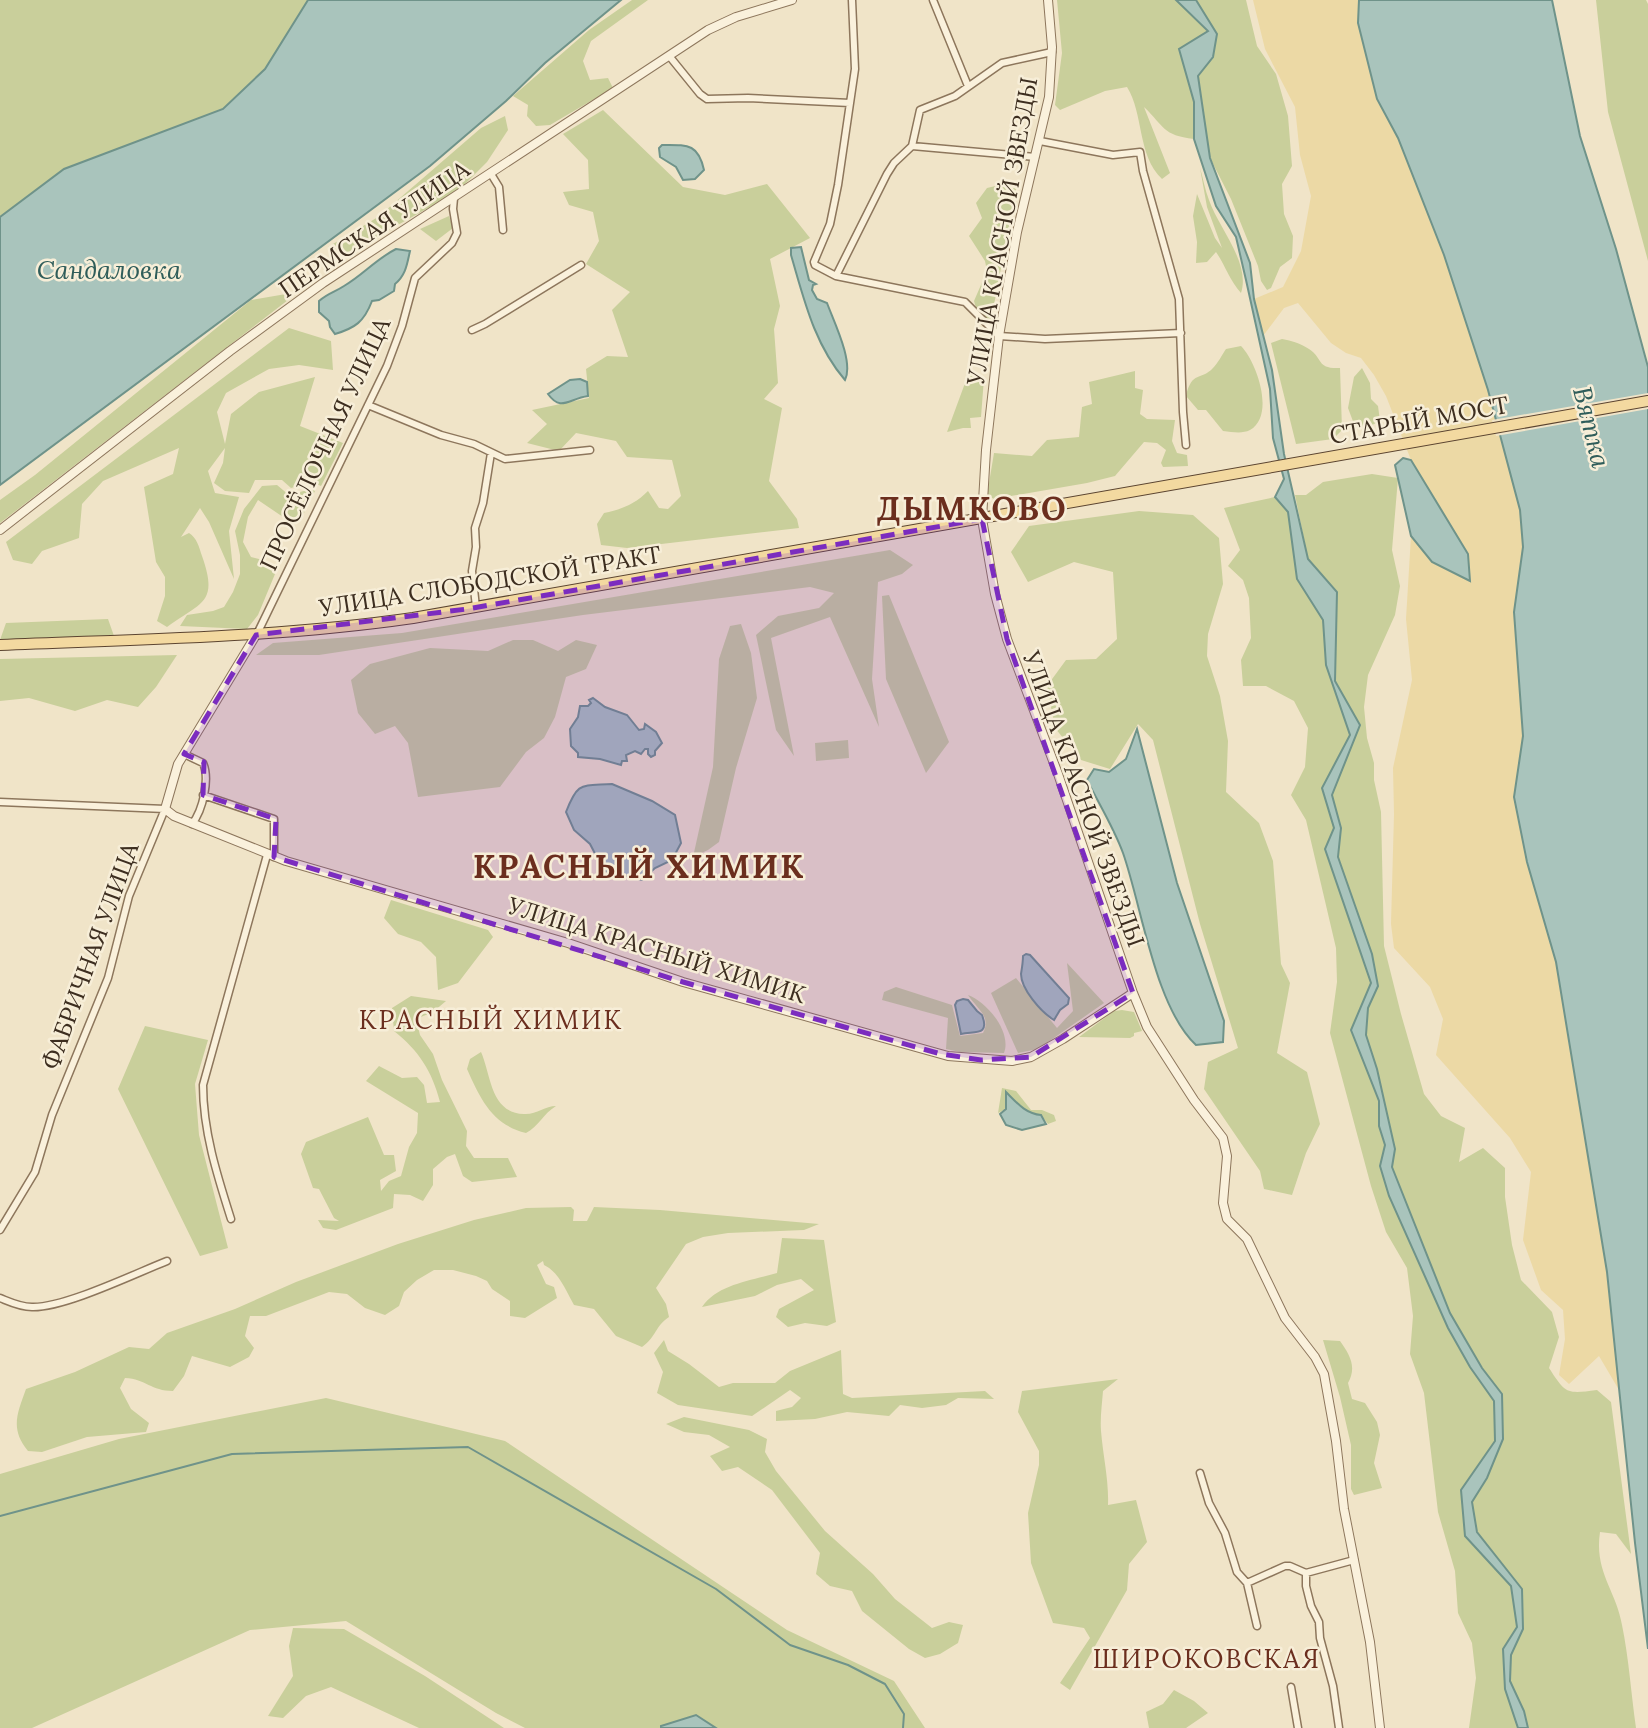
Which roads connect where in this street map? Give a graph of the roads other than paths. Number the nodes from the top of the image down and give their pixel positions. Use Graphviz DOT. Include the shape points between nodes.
graph roads {
  1 [pos="792,0"];
  2 [pos="852,0"];
  3 [pos="933,0"];
  4 [pos="1048,0"];
  5 [pos="1052,52"];
  6 [pos="670,57"];
  7 [pos="968,86"];
  8 [pos="850,103"];
  9 [pos="1040,142"];
  10 [pos="912,146"];
  11 [pos="1035,157"];
  12 [pos="491,174"];
  13 [pos="454,198"];
  14 [pos="503,230"];
  15 [pos="581,265"];
  16 [pos="836,276"];
  17 [pos="471,330"];
  18 [pos="1181,333"];
  19 [pos="999,336"];
  20 [pos="1648,401"];
  21 [pos="368,405"];
  22 [pos="1186,445"];
  23 [pos="590,450"];
  24 [pos="491,453"];
  25 [pos="982,519"];
  26 [pos="0,530"];
  27 [pos="476,607"];
  28 [pos="256,635"];
  29 [pos="0,645"];
  30 [pos="184,754"];
  31 [pos="203,795"];
  32 [pos="0,802"];
  33 [pos="165,809"];
  34 [pos="192,824"];
  35 [pos="271,856"];
  36 [pos="1133,993"];
  37 [pos="231,1219"];
  38 [pos="0,1230"];
  39 [pos="167,1261"];
  40 [pos="0,1298"];
  41 [pos="1200,1474"];
  42 [pos="1354,1560"];
  43 [pos="1306,1573"];
  44 [pos="1247,1583"];
  45 [pos="1257,1626"];
  46 [pos="1291,1687"];
  47 [pos="1298,1728"];
  48 [pos="1339,1728"];
  49 [pos="1380,1728"];
  1 -- 6 [label="street, ПЕРМСКАЯ УЛИЦА" via="708,30"];
  2 -- 8 [label="street" via="855,69"];
  3 -- 7 [label="street"];
  4 -- 5 [label="street, УЛИЦА КРАСНОЙ ЗВЕЗДЫ"];
  5 -- 7 [label="street" via="1002,63"];
  5 -- 9 [label="street, УЛИЦА КРАСНОЙ ЗВЕЗДЫ"];
  6 -- 8 [label="street" via="707,99"];
  6 -- 12 [label="street, ПЕРМСКАЯ УЛИЦА"];
  7 -- 10 [label="street" via="920,110"];
  8 -- 16 [label="street" via="830,224 814,261"];
  9 -- 11 [label="street, УЛИЦА КРАСНОЙ ЗВЕЗДЫ"];
  9 -- 18 [label="street" via="1113,155 1140,152 1179,299"];
  10 -- 11 [label="street"];
  10 -- 16 [label="street" via="887,174"];
  11 -- 19 [label="street, УЛИЦА КРАСНОЙ ЗВЕЗДЫ"];
  12 -- 13 [label="street, ПЕРМСКАЯ УЛИЦА"];
  12 -- 14 [label="street" via="499,187"];
  13 -- 21 [label="street, ПРОСЁЛОЧНАЯ УЛИЦА" via="457,233 415,278 402,326"];
  13 -- 26 [label="street, ПЕРМСКАЯ УЛИЦА" via="323,283"];
  15 -- 17 [label="street"];
  16 -- 19 [label="street" via="965,302"];
  18 -- 19 [label="street" via="1045,339"];
  18 -- 22 [label="street"];
  19 -- 25 [label="street, УЛИЦА КРАСНОЙ ЗВЕЗДЫ"];
  20 -- 25 [label="main road, СТАРЫЙ МОСТ"];
  21 -- 24 [label="street"];
  21 -- 28 [label="street, ПРОСЁЛОЧНАЯ УЛИЦА"];
  23 -- 24 [label="street" via="509,459"];
  24 -- 27 [label="street" via="475,528 472,571"];
  25 -- 27 [label="main road, УЛИЦА СЛОБОДСКОЙ ТРАКТ"];
  25 -- 36 [label="street, УЛИЦА КРАСНОЙ ЗВЕЗДЫ" via="1007,639"];
  27 -- 28 [label="main road, УЛИЦА СЛОБОДСКОЙ ТРАКТ" via="335,629"];
  28 -- 29 [label="main road, УЛИЦА СЛОБОДСКОЙ ТРАКТ"];
  28 -- 30 [label="street"];
  30 -- 31 [label="street" via="205,766"];
  30 -- 33 [label="street"];
  31 -- 34 [label="street"];
  31 -- 35 [label="street" via="273,818"];
  32 -- 33 [label="street"];
  33 -- 34 [label="street, УЛИЦА КРАСНЫЙ ХИМИК"];
  33 -- 38 [label="street, ФАБРИЧНАЯ УЛИЦА" via="129,897 108,978 52,1115 35,1172"];
  34 -- 35 [label="street, УЛИЦА КРАСНЫЙ ХИМИК"];
  35 -- 36 [label="street, УЛИЦА КРАСНЫЙ ХИМИК" via="683,982 964,1058 1012,1061 1031,1057"];
  35 -- 37 [label="street" via="203,1084 212,1158"];
  36 -- 42 [label="street, УЛИЦА КРАСНОЙ ЗВЕЗДЫ" via="1147,1027 1223,1138 1227,1219 1247,1239 1285,1318 1324,1374"];
  39 -- 40 [label="street" via="41,1307"];
  41 -- 44 [label="street" via="1237,1572"];
  42 -- 43 [label="street"];
  42 -- 49 [label="street, УЛИЦА КРАСНОЙ ЗВЕЗДЫ"];
  43 -- 44 [label="street" via="1285,1566"];
  43 -- 48 [label="street"];
  44 -- 45 [label="street"];
  46 -- 47 [label="street"];
}
